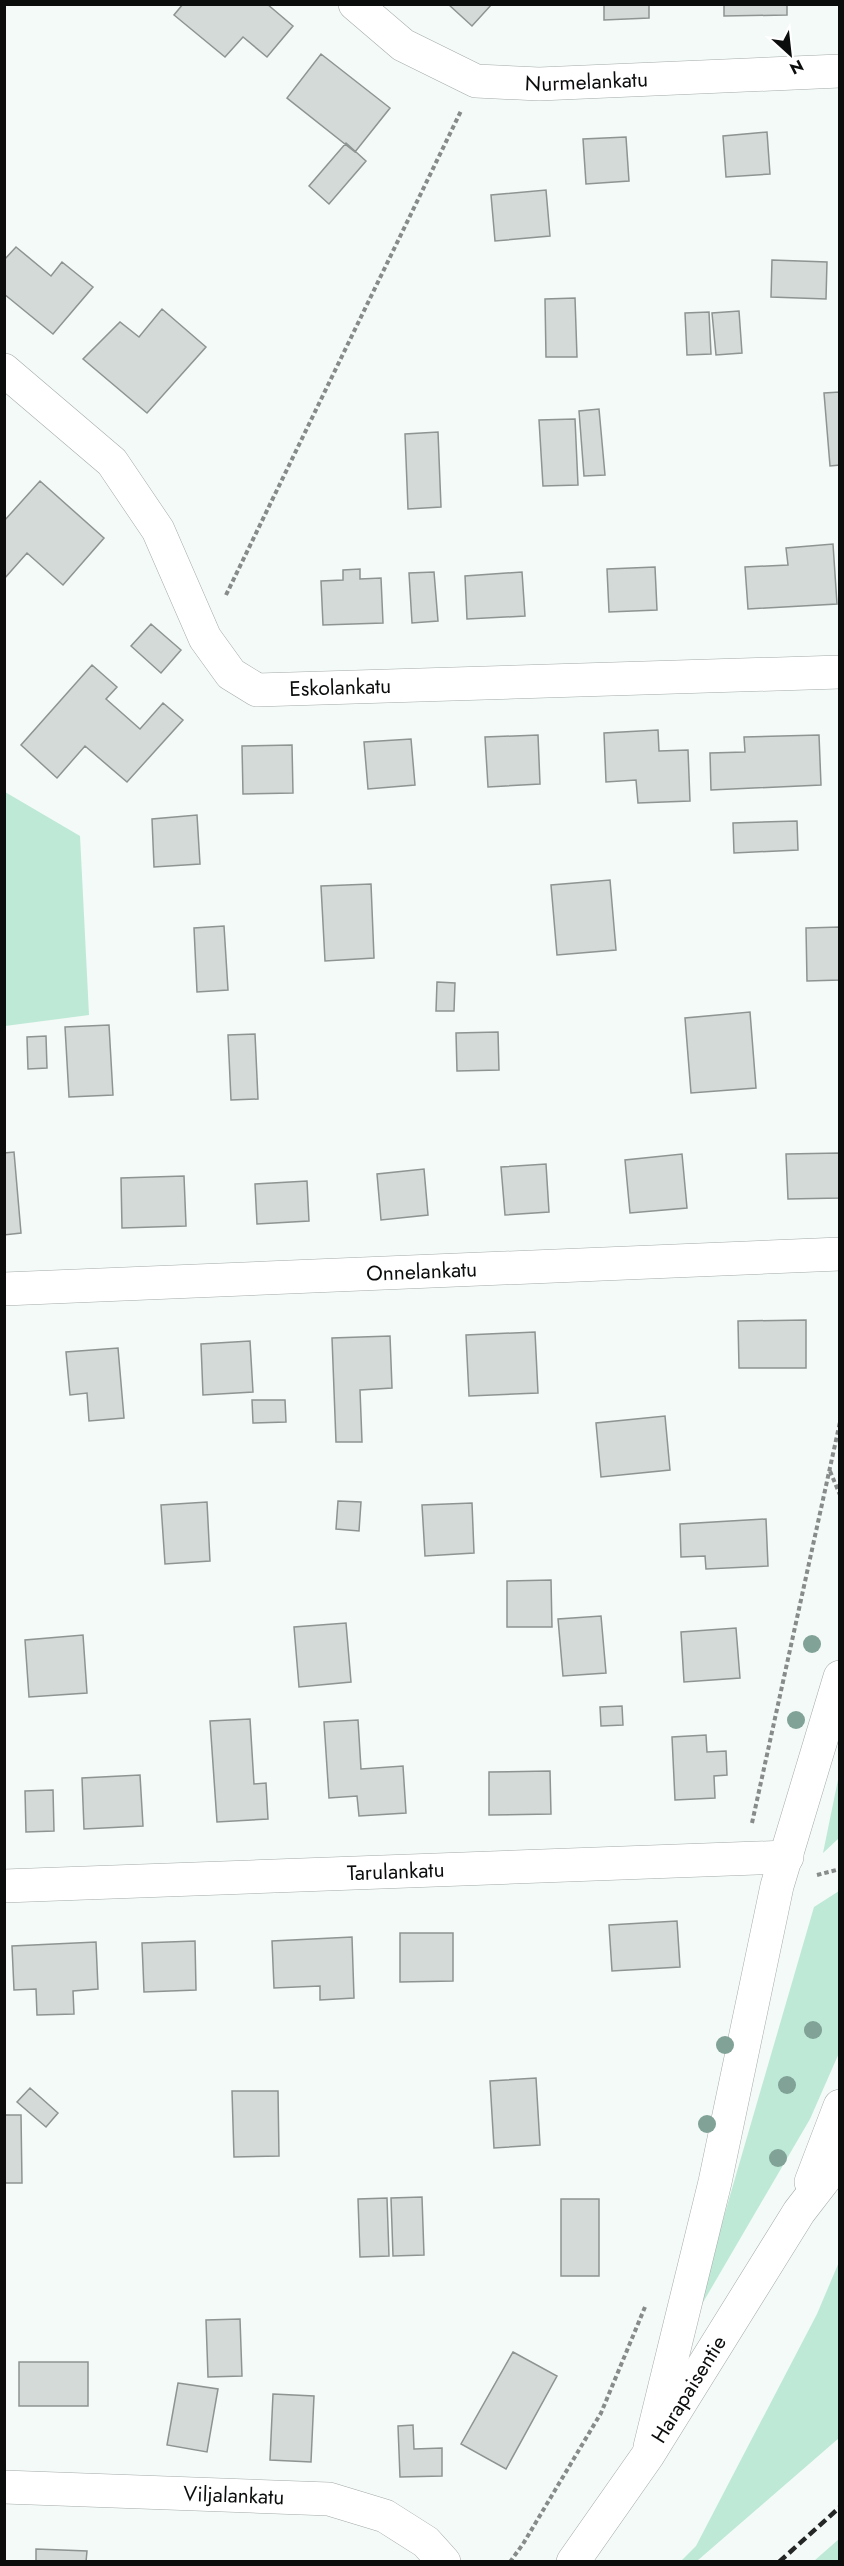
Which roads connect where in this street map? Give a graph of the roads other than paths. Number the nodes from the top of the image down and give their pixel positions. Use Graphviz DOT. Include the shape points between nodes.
graph roads {
  1 [pos="355,4"];
  2 [pos="840,70"];
  3 [pos="4,370"];
  4 [pos="840,672"];
  5 [pos="840,1254"];
  6 [pos="4,1289"];
  7 [pos="840,1677"];
  8 [pos="787,1857"];
  9 [pos="4,1886"];
  10 [pos="840,2106"];
  11 [pos="840,2159"];
  12 [pos="799,2212"];
  13 [pos="648,2455"];
  14 [pos="4,2487"];
  15 [pos="444,2562"];
  16 [pos="573,2562"];
  1 -- 2 [label="street, Nurmelankatu" via="403,45 476,81 539,84"];
  3 -- 4 [label="street, Eskolankatu" via="112,462 158,530 205,638 231,674 257,690"];
  5 -- 6 [label="street, Onnelankatu"];
  7 -- 8 [label="street"];
  8 -- 9 [label="street, Tarulankatu"];
  8 -- 13 [label="street" via="777,1886 715,2182"];
  10 -- 12 [label="street, Harapaisentie"];
  11 -- 12 [label="street, Harapaisentie"];
  12 -- 13 [label="street, Harapaisentie"];
  13 -- 16 [label="street, Harapaisentie"];
  14 -- 15 [label="street, Viljalankatu" via="329,2499 385,2516 426,2542"];
}
